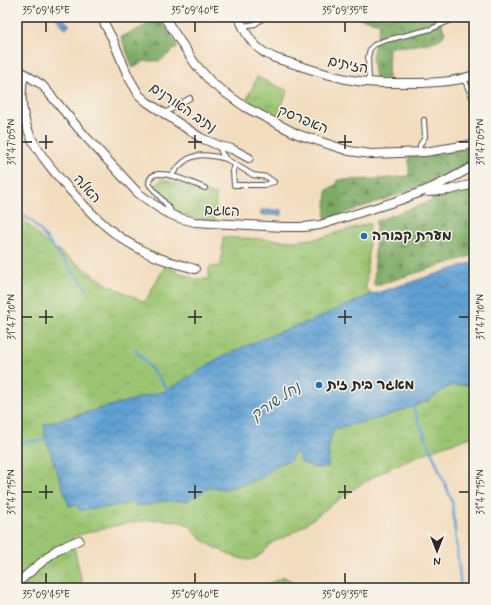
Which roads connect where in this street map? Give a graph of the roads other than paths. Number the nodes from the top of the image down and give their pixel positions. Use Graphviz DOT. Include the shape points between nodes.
graph roads {
  1 [pos="101,17"];
  2 [pos="164,17"];
  3 [pos="239,17"];
  4 [pos="265,17"];
  5 [pos="458,17"];
  6 [pos="243,26"];
  7 [pos="21,72"];
  8 [pos="474,76"];
  9 [pos="464,79"];
  10 [pos="368,83"];
  11 [pos="190,98"];
  12 [pos="474,101"];
  13 [pos="165,114"];
  14 [pos="424,120"];
  15 [pos="474,144"];
  16 [pos="220,146"];
  17 [pos="419,152"];
  18 [pos="249,158"];
  19 [pos="226,159"];
  20 [pos="235,164"];
  21 [pos="474,166"];
  22 [pos="171,176"];
  23 [pos="474,184"];
  24 [pos="204,188"];
  25 [pos="420,193"];
  26 [pos="171,215"];
  27 [pos="195,269"];
  28 [pos="80,540"];
  29 [pos="17,583"];
  1 -- 13 [label="street, נתיב האורנים" via="132,85 139,95"];
  2 -- 17 [label="street, האפרסק" via="204,75 224,93 259,115 297,134 349,151 371,154"];
  3 -- 6 [label="street, הזיתים"];
  4 -- 6 [label="lane" via="255,24"];
  5 -- 10 [label="lane" via="431,29 374,45 368,58"];
  6 -- 10 [label="street, הזיתים" via="254,45 270,57 340,78"];
  7 -- 26 [label="street, האגם" via="42,85 130,185 147,200"];
  7 -- 27 [label="street, האלה" via="28,130 40,153 69,188 102,223 124,240 156,257"];
  8 -- 9 [label="street, הזיתים"];
  9 -- 10 [label="street, הזיתים"];
  9 -- 12 [label="lane"];
  11 -- 13 [label="lane"];
  13 -- 16 [label="street, נתיב האורנים" via="201,138"];
  14 -- 17 [label="lane" via="425,137"];
  15 -- 17 [label="street, האפרסק"];
  16 -- 18 [label="street, נתיב האורנים"];
  16 -- 19 [label="lane"];
  19 -- 20 [label="lane"];
  19 -- 22 [label="lane" via="212,155 187,158"];
  20 -- 20 [label="lane" via="234,184 264,185 274,182 267,177 253,175"];
  21 -- 25 [label="street, האגם"];
  22 -- 24 [label="lane"];
  22 -- 26 [label="lane" via="159,173 149,179 149,184 170,209"];
  23 -- 25 [label="street"];
  25 -- 26 [label="street, האגם" via="331,223 310,227 203,223"];
  28 -- 29 [label="street" via="56,550"];
}
